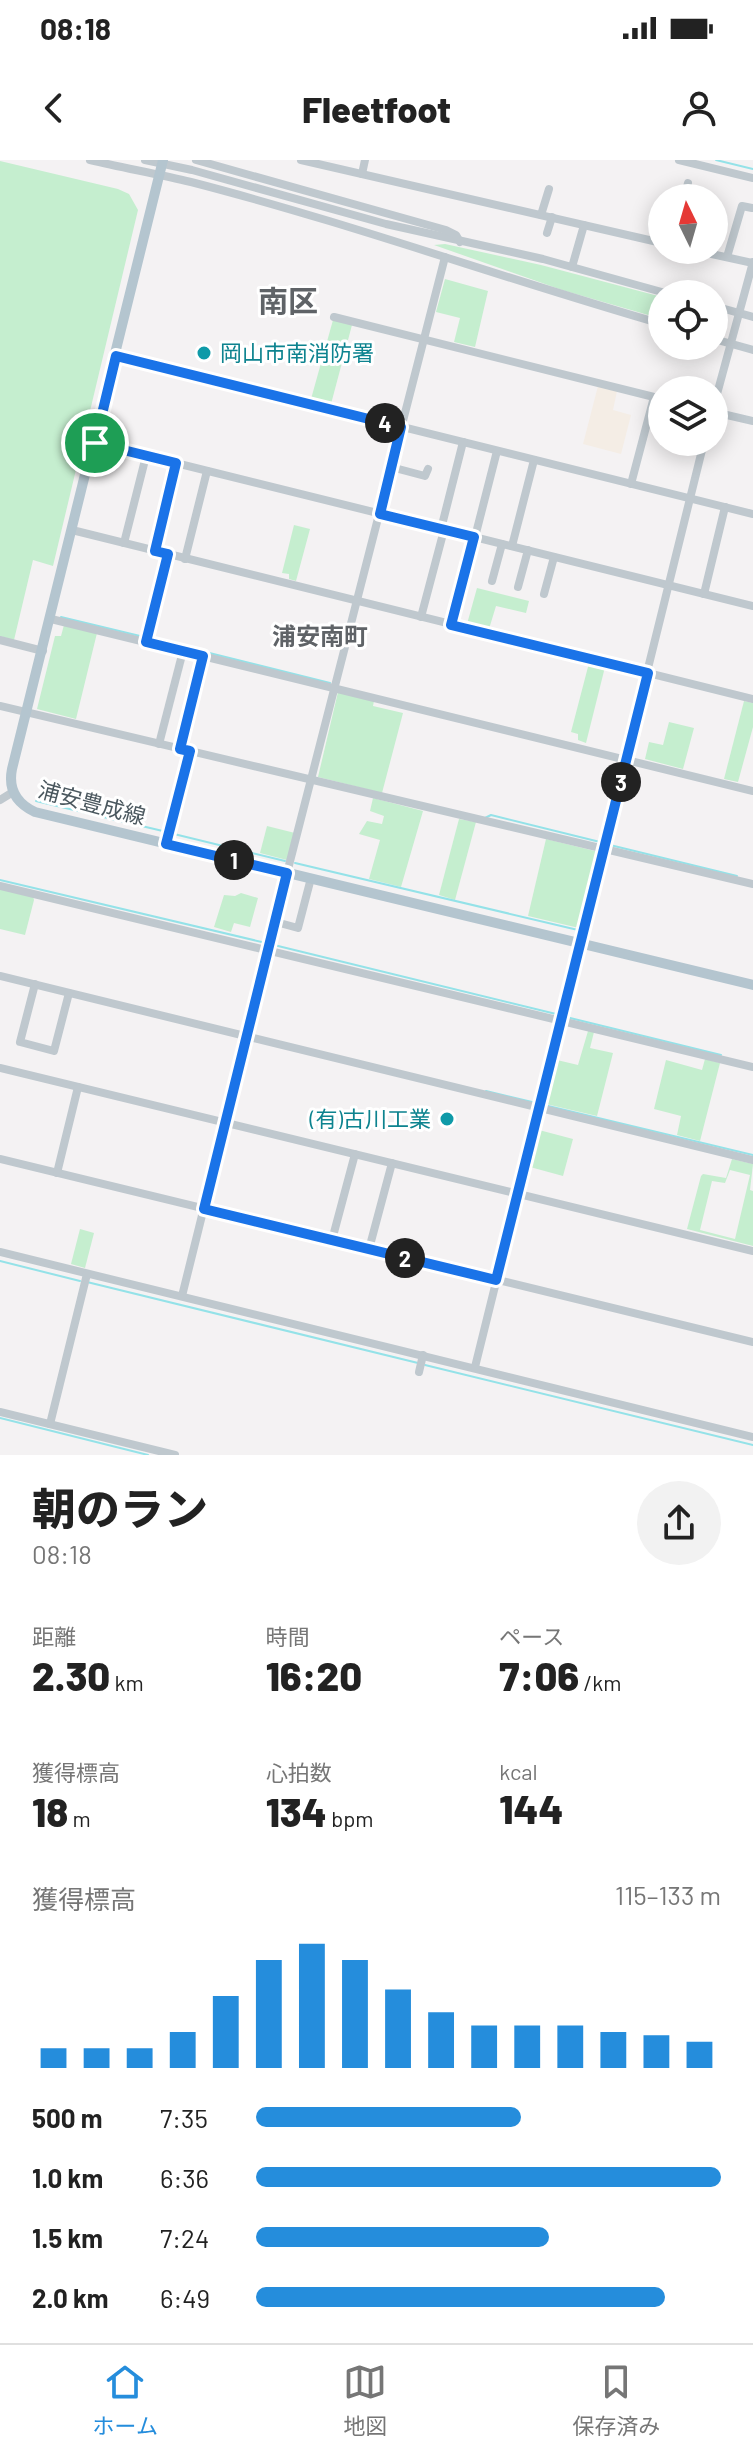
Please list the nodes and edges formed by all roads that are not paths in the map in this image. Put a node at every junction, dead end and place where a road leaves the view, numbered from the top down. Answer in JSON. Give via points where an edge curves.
{"nodes":[{"id":1,"x":90,"y":160,"type":"edge"},
{"id":2,"x":145,"y":160,"type":"edge"},
{"id":3,"x":196,"y":160,"type":"edge"},
{"id":4,"x":301,"y":160,"type":"edge"},
{"id":5,"x":365,"y":160,"type":"edge"},
{"id":6,"x":679,"y":160,"type":"edge"},
{"id":7,"x":163,"y":162,"type":"edge"},
{"id":8,"x":224,"y":174,"type":"junction"},
{"id":9,"x":362,"y":174,"type":"junction"},
{"id":10,"x":160,"y":176,"type":"junction"},
{"id":11,"x":753,"y":178,"type":"edge"},
{"id":12,"x":549,"y":189,"type":"dead end"},
{"id":13,"x":752,"y":208,"type":"edge"},
{"id":14,"x":541,"y":215,"type":"junction"},
{"id":15,"x":552,"y":217,"type":"junction"},
{"id":16,"x":584,"y":225,"type":"junction"},
{"id":17,"x":547,"y":233,"type":"dead end"},
{"id":18,"x":648,"y":240,"type":"edge"},
{"id":19,"x":728,"y":254,"type":"edge"},
{"id":20,"x":445,"y":257,"type":"junction"},
{"id":21,"x":728,"y":257,"type":"edge"},
{"id":22,"x":753,"y":262,"type":"edge"},
{"id":23,"x":572,"y":267,"type":"junction"},
{"id":24,"x":648,"y":288,"type":"edge"},
{"id":25,"x":728,"y":310,"type":"edge"},
{"id":26,"x":738,"y":313,"type":"junction"},
{"id":27,"x":334,"y":317,"type":"dead end"},
{"id":28,"x":753,"y":317,"type":"edge"},
{"id":29,"x":648,"y":320,"type":"edge"},
{"id":30,"x":423,"y":340,"type":"junction"},
{"id":31,"x":729,"y":344,"type":"junction"},
{"id":32,"x":753,"y":350,"type":"edge"},
{"id":33,"x":116,"y":356,"type":"junction"},
{"id":34,"x":721,"y":376,"type":"edge"},
{"id":35,"x":648,"y":396,"type":"edge"},
{"id":36,"x":728,"y":415,"type":"edge"},
{"id":37,"x":753,"y":421,"type":"edge"},
{"id":38,"x":401,"y":427,"type":"junction"},
{"id":39,"x":648,"y":430,"type":"edge"},
{"id":40,"x":463,"y":442,"type":"junction"},
{"id":41,"x":95,"y":443,"type":"junction"},
{"id":42,"x":497,"y":451,"type":"junction"},
{"id":43,"x":146,"y":456,"type":"junction"},
{"id":44,"x":701,"y":456,"type":"edge"},
{"id":45,"x":534,"y":460,"type":"junction"},
{"id":46,"x":176,"y":463,"type":"junction"},
{"id":47,"x":391,"y":467,"type":"junction"},
{"id":48,"x":428,"y":469,"type":"dead end"},
{"id":49,"x":207,"y":471,"type":"junction"},
{"id":50,"x":632,"y":482,"type":"junction"},
{"id":51,"x":690,"y":499,"type":"junction"},
{"id":52,"x":725,"y":507,"type":"junction"},
{"id":53,"x":380,"y":514,"type":"junction"},
{"id":54,"x":753,"y":514,"type":"edge"},
{"id":55,"x":442,"y":527,"type":"junction"},
{"id":56,"x":72,"y":530,"type":"junction"},
{"id":57,"x":475,"y":536,"type":"junction"},
{"id":58,"x":124,"y":543,"type":"junction"},
{"id":59,"x":510,"y":544,"type":"junction"},
{"id":60,"x":528,"y":550,"type":"junction"},
{"id":61,"x":155,"y":551,"type":"junction"},
{"id":62,"x":168,"y":554,"type":"junction"},
{"id":63,"x":554,"y":557,"type":"junction"},
{"id":64,"x":185,"y":559,"type":"junction"},
{"id":65,"x":492,"y":581,"type":"dead end"},
{"id":66,"x":669,"y":585,"type":"junction"},
{"id":67,"x":518,"y":587,"type":"dead end"},
{"id":68,"x":704,"y":592,"type":"junction"},
{"id":69,"x":544,"y":594,"type":"dead end"},
{"id":70,"x":357,"y":601,"type":"junction"},
{"id":71,"x":753,"y":606,"type":"edge"},
{"id":72,"x":421,"y":615,"type":"junction"},
{"id":73,"x":51,"y":619,"type":"junction"},
{"id":74,"x":452,"y":623,"type":"junction"},
{"id":75,"x":0,"y":640,"type":"edge"},
{"id":76,"x":146,"y":642,"type":"junction"},
{"id":77,"x":43,"y":651,"type":"junction"},
{"id":78,"x":183,"y":651,"type":"junction"},
{"id":79,"x":203,"y":656,"type":"junction"},
{"id":80,"x":648,"y":673,"type":"junction"},
{"id":81,"x":335,"y":688,"type":"junction"},
{"id":82,"x":753,"y":699,"type":"edge"},
{"id":83,"x":0,"y":706,"type":"edge"},
{"id":84,"x":26,"y":713,"type":"junction"},
{"id":85,"x":159,"y":744,"type":"junction"},
{"id":86,"x":185,"y":750,"type":"junction"},
{"id":87,"x":626,"y":760,"type":"junction"},
{"id":88,"x":311,"y":781,"type":"junction"},
{"id":89,"x":753,"y":791,"type":"edge"},
{"id":90,"x":4,"y":796,"type":"edge"},
{"id":91,"x":168,"y":836,"type":"junction"},
{"id":92,"x":604,"y":848,"type":"junction"},
{"id":93,"x":287,"y":873,"type":"junction"},
{"id":94,"x":311,"y":878,"type":"junction"},
{"id":95,"x":753,"y":884,"type":"edge"},
{"id":96,"x":0,"y":886,"type":"edge"},
{"id":97,"x":276,"y":922,"type":"junction"},
{"id":98,"x":580,"y":943,"type":"junction"},
{"id":99,"x":269,"y":950,"type":"junction"},
{"id":100,"x":0,"y":976,"type":"edge"},
{"id":101,"x":35,"y":984,"type":"junction"},
{"id":102,"x":753,"y":985,"type":"edge"},
{"id":103,"x":69,"y":993,"type":"junction"},
{"id":104,"x":560,"y":1020,"type":"junction"},
{"id":105,"x":247,"y":1036,"type":"junction"},
{"id":106,"x":753,"y":1067,"type":"edge"},
{"id":107,"x":0,"y":1068,"type":"edge"},
{"id":108,"x":78,"y":1087,"type":"junction"},
{"id":109,"x":539,"y":1107,"type":"junction"},
{"id":110,"x":226,"y":1122,"type":"junction"},
{"id":111,"x":355,"y":1154,"type":"junction"},
{"id":112,"x":0,"y":1159,"type":"edge"},
{"id":113,"x":753,"y":1160,"type":"edge"},
{"id":114,"x":392,"y":1163,"type":"junction"},
{"id":115,"x":57,"y":1173,"type":"junction"},
{"id":116,"x":517,"y":1193,"type":"junction"},
{"id":117,"x":204,"y":1209,"type":"junction"},
{"id":118,"x":332,"y":1240,"type":"junction"},
{"id":119,"x":369,"y":1249,"type":"junction"},
{"id":120,"x":753,"y":1251,"type":"edge"},
{"id":121,"x":0,"y":1252,"type":"edge"},
{"id":122,"x":85,"y":1279,"type":"junction"},
{"id":123,"x":496,"y":1280,"type":"junction"},
{"id":124,"x":182,"y":1296,"type":"junction"},
{"id":125,"x":753,"y":1342,"type":"edge"},
{"id":126,"x":475,"y":1367,"type":"junction"},
{"id":127,"x":0,"y":1412,"type":"edge"},
{"id":128,"x":50,"y":1424,"type":"junction"},
{"id":129,"x":752,"y":1436,"type":"edge"},
{"id":130,"x":175,"y":1455,"type":"edge"}],
"edges":[{"from":1,"to":10,"type":"street"},
{"from":2,"to":7,"type":"street"},
{"from":3,"to":8,"type":"street"},
{"from":4,"to":9,"type":"street"},
{"from":5,"to":9,"type":"street"},
{"from":6,"to":11,"type":"street"},
{"from":7,"to":8,"type":"street"},
{"from":7,"to":10,"type":"main road","name":"浦安豊成線"},
{"from":8,"to":23,"type":"street","via":[[460,243]]},
{"from":9,"to":14,"type":"street"},
{"from":10,"to":20,"type":"street"},
{"from":10,"to":33,"type":"main road","name":"浦安豊成線"},
{"from":12,"to":14,"type":"street"},
{"from":13,"to":19,"type":"street","via":[[742,206]]},
{"from":14,"to":15,"type":"street"},
{"from":15,"to":16,"type":"street"},
{"from":15,"to":17,"type":"street"},
{"from":16,"to":18,"type":"street"},
{"from":16,"to":23,"type":"street"},
{"from":20,"to":29,"type":"street"},
{"from":20,"to":30,"type":"street"},
{"from":21,"to":22,"type":"street"},
{"from":22,"to":26,"type":"street"},
{"from":23,"to":24,"type":"street"},
{"from":25,"to":26,"type":"street"},
{"from":26,"to":28,"type":"street"},
{"from":26,"to":31,"type":"street"},
{"from":27,"to":30,"type":"street"},
{"from":30,"to":35,"type":"street"},
{"from":30,"to":38,"type":"street"},
{"from":31,"to":32,"type":"street"},
{"from":31,"to":34,"type":"street"},
{"from":33,"to":38,"type":"street"},
{"from":33,"to":41,"type":"main road","name":"浦安豊成線"},
{"from":36,"to":37,"type":"street"},
{"from":38,"to":40,"type":"street"},
{"from":38,"to":47,"type":"street"},
{"from":39,"to":50,"type":"street"},
{"from":40,"to":42,"type":"street"},
{"from":40,"to":55,"type":"street"},
{"from":41,"to":43,"type":"street"},
{"from":41,"to":56,"type":"main road","name":"浦安豊成線"},
{"from":42,"to":45,"type":"street"},
{"from":42,"to":57,"type":"street"},
{"from":43,"to":46,"type":"street"},
{"from":43,"to":58,"type":"street"},
{"from":44,"to":51,"type":"street"},
{"from":45,"to":50,"type":"street"},
{"from":45,"to":59,"type":"street"},
{"from":46,"to":49,"type":"street"},
{"from":46,"to":61,"type":"street"},
{"from":47,"to":48,"type":"street","via":[[425,476]]},
{"from":47,"to":53,"type":"street"},
{"from":49,"to":53,"type":"street"},
{"from":49,"to":64,"type":"street"},
{"from":50,"to":51,"type":"street"},
{"from":51,"to":52,"type":"street"},
{"from":51,"to":66,"type":"street"},
{"from":52,"to":54,"type":"street"},
{"from":52,"to":68,"type":"street"},
{"from":53,"to":55,"type":"street"},
{"from":53,"to":70,"type":"street"},
{"from":55,"to":57,"type":"street"},
{"from":55,"to":72,"type":"street"},
{"from":56,"to":58,"type":"street"},
{"from":56,"to":73,"type":"main road","name":"浦安豊成線"},
{"from":57,"to":59,"type":"street"},
{"from":57,"to":74,"type":"street"},
{"from":58,"to":61,"type":"street"},
{"from":59,"to":60,"type":"street"},
{"from":59,"to":65,"type":"street"},
{"from":60,"to":63,"type":"street"},
{"from":60,"to":67,"type":"street"},
{"from":61,"to":62,"type":"street"},
{"from":62,"to":64,"type":"street"},
{"from":62,"to":76,"type":"street"},
{"from":63,"to":66,"type":"street"},
{"from":63,"to":69,"type":"street"},
{"from":64,"to":70,"type":"street"},
{"from":66,"to":68,"type":"street"},
{"from":66,"to":80,"type":"street"},
{"from":68,"to":71,"type":"street"},
{"from":70,"to":72,"type":"street"},
{"from":70,"to":81,"type":"street"},
{"from":72,"to":74,"type":"street"},
{"from":73,"to":76,"type":"street"},
{"from":73,"to":77,"type":"main road","name":"浦安豊成線"},
{"from":74,"to":80,"type":"street"},
{"from":75,"to":77,"type":"street"},
{"from":76,"to":78,"type":"street"},
{"from":77,"to":84,"type":"main road","name":"浦安豊成線"},
{"from":78,"to":79,"type":"street"},
{"from":78,"to":85,"type":"street"},
{"from":79,"to":81,"type":"street"},
{"from":79,"to":86,"type":"street"},
{"from":80,"to":82,"type":"street"},
{"from":80,"to":87,"type":"street"},
{"from":81,"to":87,"type":"street"},
{"from":81,"to":88,"type":"street"},
{"from":83,"to":84,"type":"street"},
{"from":84,"to":85,"type":"street"},
{"from":84,"to":90,"type":"main road","name":"浦安豊成線"},
{"from":85,"to":86,"type":"street"},
{"from":86,"to":88,"type":"street"},
{"from":86,"to":91,"type":"street"},
{"from":87,"to":89,"type":"street"},
{"from":87,"to":92,"type":"street"},
{"from":88,"to":92,"type":"street"},
{"from":88,"to":93,"type":"street"},
{"from":90,"to":91,"type":"main road","name":"浦安豊成線","via":[[35,812]]},
{"from":91,"to":93,"type":"main road","name":"浦安豊成線"},
{"from":92,"to":95,"type":"street"},
{"from":92,"to":98,"type":"street"},
{"from":93,"to":94,"type":"main road","name":"浦安豊成線"},
{"from":93,"to":97,"type":"street"},
{"from":94,"to":97,"type":"street","via":[[298,928]]},
{"from":94,"to":98,"type":"main road","name":"浦安豊成線"},
{"from":96,"to":99,"type":"street"},
{"from":97,"to":99,"type":"street"},
{"from":98,"to":102,"type":"main road","name":"浦安豊成線"},
{"from":98,"to":104,"type":"street"},
{"from":99,"to":104,"type":"street"},
{"from":99,"to":105,"type":"street"},
{"from":100,"to":101,"type":"street"},
{"from":101,"to":103,"type":"street"},
{"from":101,"to":103,"type":"street","via":[[20,1042],[54,1051]]},
{"from":103,"to":105,"type":"street"},
{"from":104,"to":106,"type":"street"},
{"from":104,"to":109,"type":"street"},
{"from":105,"to":109,"type":"street"},
{"from":105,"to":110,"type":"street"},
{"from":107,"to":108,"type":"street"},
{"from":108,"to":110,"type":"street"},
{"from":108,"to":115,"type":"street"},
{"from":109,"to":113,"type":"street"},
{"from":109,"to":116,"type":"street"},
{"from":110,"to":111,"type":"street"},
{"from":110,"to":117,"type":"street"},
{"from":111,"to":114,"type":"street"},
{"from":111,"to":118,"type":"street"},
{"from":112,"to":115,"type":"street"},
{"from":114,"to":116,"type":"street"},
{"from":114,"to":119,"type":"street"},
{"from":115,"to":117,"type":"street"},
{"from":116,"to":120,"type":"street"},
{"from":116,"to":123,"type":"street"},
{"from":117,"to":118,"type":"street"},
{"from":117,"to":124,"type":"street"},
{"from":118,"to":119,"type":"street"},
{"from":119,"to":123,"type":"street"},
{"from":121,"to":122,"type":"street"},
{"from":122,"to":124,"type":"street"},
{"from":122,"to":128,"type":"street"},
{"from":123,"to":125,"type":"street"},
{"from":123,"to":126,"type":"street"},
{"from":124,"to":126,"type":"street","via":[[421,1363]]},
{"from":126,"to":129,"type":"street"},
{"from":127,"to":128,"type":"street"},
{"from":128,"to":130,"type":"street"}]}
